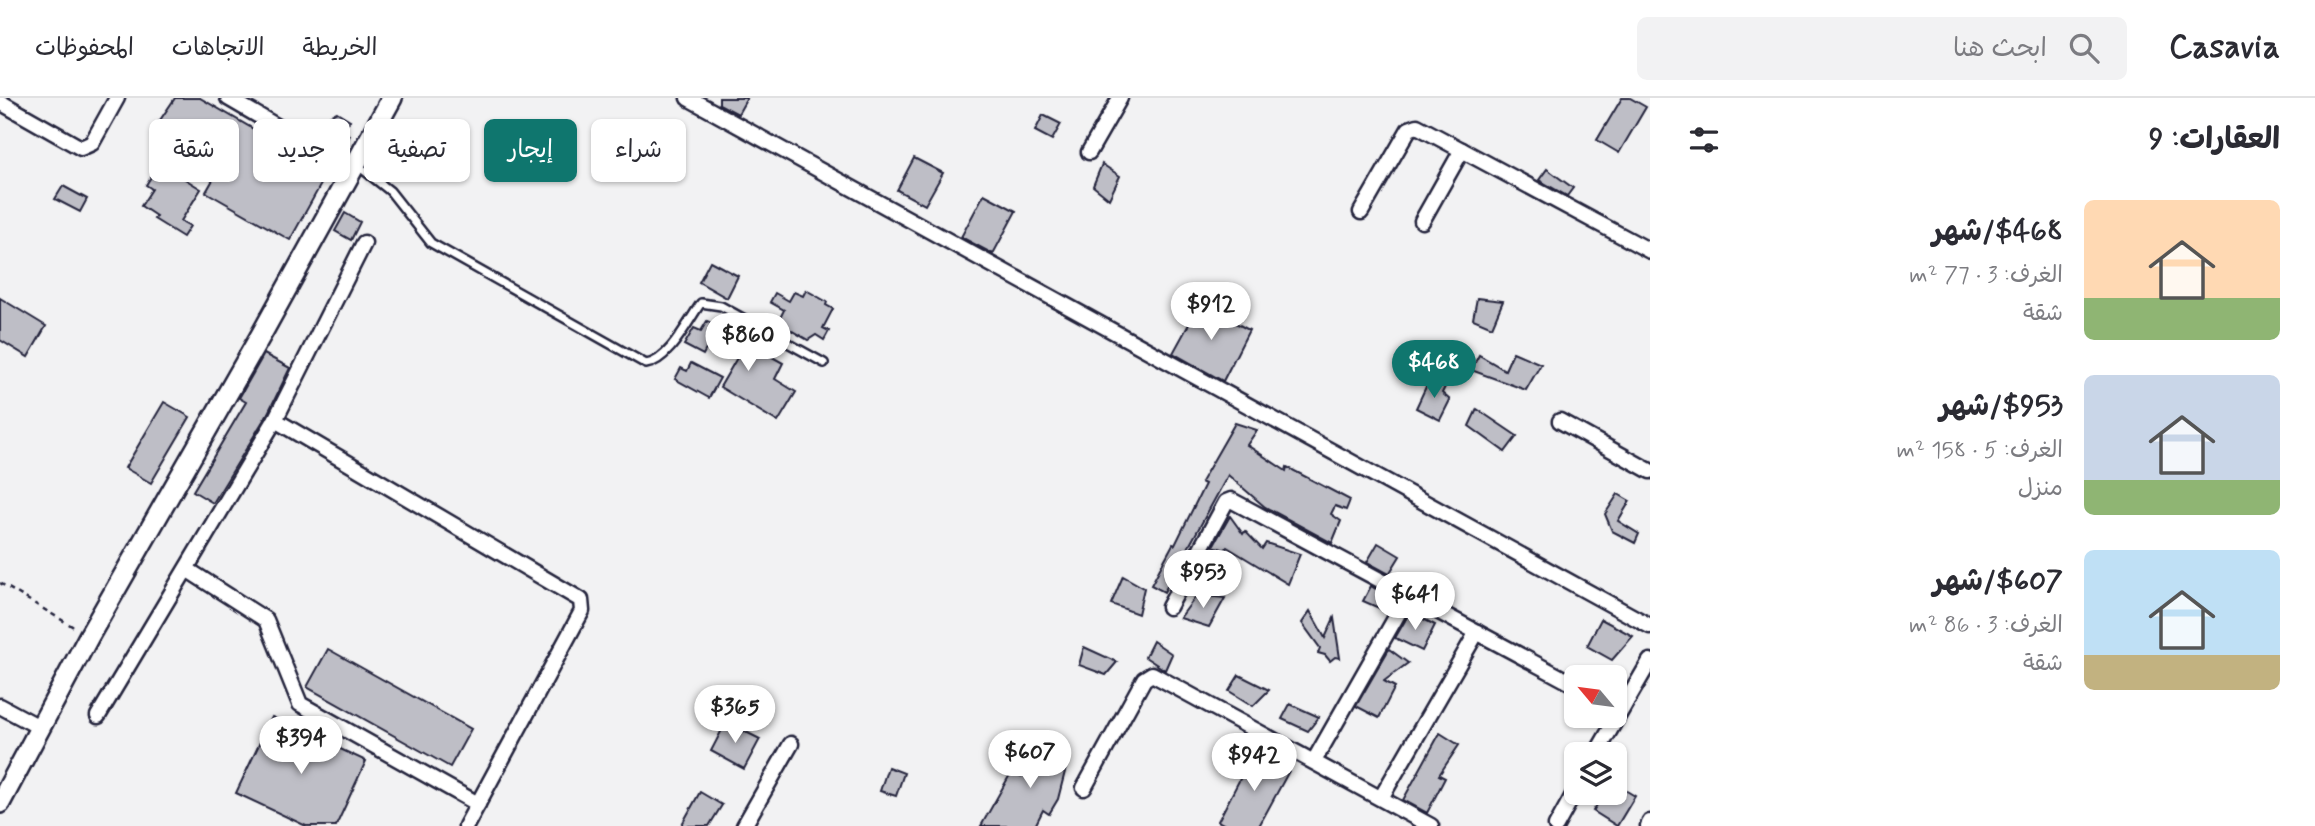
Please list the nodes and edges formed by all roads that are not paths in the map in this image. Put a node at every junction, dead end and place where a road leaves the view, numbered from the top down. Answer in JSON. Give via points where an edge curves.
{"nodes":[{"id":1,"x":117,"y":98,"type":"edge"},
{"id":2,"x":228,"y":98,"type":"edge"},
{"id":3,"x":392,"y":98,"type":"edge"},
{"id":4,"x":688,"y":98,"type":"edge"},
{"id":5,"x":1120,"y":98,"type":"edge"},
{"id":6,"x":0,"y":102,"type":"edge"},
{"id":7,"x":1462,"y":150,"type":"junction"},
{"id":8,"x":1089,"y":152,"type":"dead end"},
{"id":9,"x":354,"y":167,"type":"junction"},
{"id":10,"x":1362,"y":212,"type":"dead end"},
{"id":11,"x":1422,"y":221,"type":"dead end"},
{"id":12,"x":364,"y":243,"type":"dead end"},
{"id":13,"x":1650,"y":251,"type":"edge"},
{"id":14,"x":824,"y":363,"type":"dead end"},
{"id":15,"x":275,"y":420,"type":"junction"},
{"id":16,"x":1560,"y":421,"type":"dead end"},
{"id":17,"x":1650,"y":471,"type":"edge"},
{"id":18,"x":188,"y":570,"type":"junction"},
{"id":19,"x":1408,"y":596,"type":"junction"},
{"id":20,"x":1169,"y":607,"type":"dead end"},
{"id":21,"x":1650,"y":626,"type":"edge"},
{"id":22,"x":1476,"y":632,"type":"junction"},
{"id":23,"x":1650,"y":662,"type":"edge"},
{"id":24,"x":1564,"y":679,"type":"edge"},
{"id":25,"x":1628,"y":694,"type":"edge"},
{"id":26,"x":0,"y":706,"type":"edge"},
{"id":27,"x":97,"y":716,"type":"dead end"},
{"id":28,"x":41,"y":728,"type":"junction"},
{"id":29,"x":791,"y":744,"type":"dead end"},
{"id":30,"x":1314,"y":761,"type":"junction"},
{"id":31,"x":1084,"y":788,"type":"dead end"},
{"id":32,"x":3,"y":789,"type":"edge"},
{"id":33,"x":1381,"y":798,"type":"junction"},
{"id":34,"x":478,"y":804,"type":"junction"},
{"id":35,"x":1568,"y":805,"type":"edge"},
{"id":36,"x":466,"y":826,"type":"edge"},
{"id":37,"x":744,"y":826,"type":"edge"},
{"id":38,"x":1432,"y":826,"type":"edge"},
{"id":39,"x":1556,"y":826,"type":"edge"}],
"edges":[{"from":1,"to":6,"type":"street","via":[[92,143],[81,148]]},
{"from":2,"to":9,"type":"street"},
{"from":3,"to":9,"type":"main road"},
{"from":4,"to":21,"type":"street"},
{"from":5,"to":8,"type":"street"},
{"from":7,"to":10,"type":"street","via":[[1412,126]]},
{"from":7,"to":11,"type":"street"},
{"from":7,"to":13,"type":"street"},
{"from":9,"to":14,"type":"lane","via":[[390,191],[431,243],[646,364],[664,353],[701,303],[707,302]]},
{"from":9,"to":28,"type":"main road"},
{"from":12,"to":15,"type":"street"},
{"from":15,"to":18,"type":"street"},
{"from":15,"to":34,"type":"street","via":[[581,600],[582,611]]},
{"from":16,"to":17,"type":"street"},
{"from":18,"to":27,"type":"street"},
{"from":18,"to":34,"type":"street","via":[[265,620],[300,704]]},
{"from":19,"to":20,"type":"street","via":[[1231,500]]},
{"from":19,"to":22,"type":"street"},
{"from":19,"to":30,"type":"street"},
{"from":22,"to":24,"type":"street"},
{"from":22,"to":33,"type":"street"},
{"from":23,"to":25,"type":"street"},
{"from":26,"to":28,"type":"street"},
{"from":28,"to":32,"type":"main road"},
{"from":29,"to":37,"type":"street"},
{"from":30,"to":31,"type":"street","via":[[1152,674],[1144,679]]},
{"from":30,"to":33,"type":"street"},
{"from":33,"to":38,"type":"street"},
{"from":34,"to":36,"type":"street"},
{"from":35,"to":39,"type":"street"}]}
